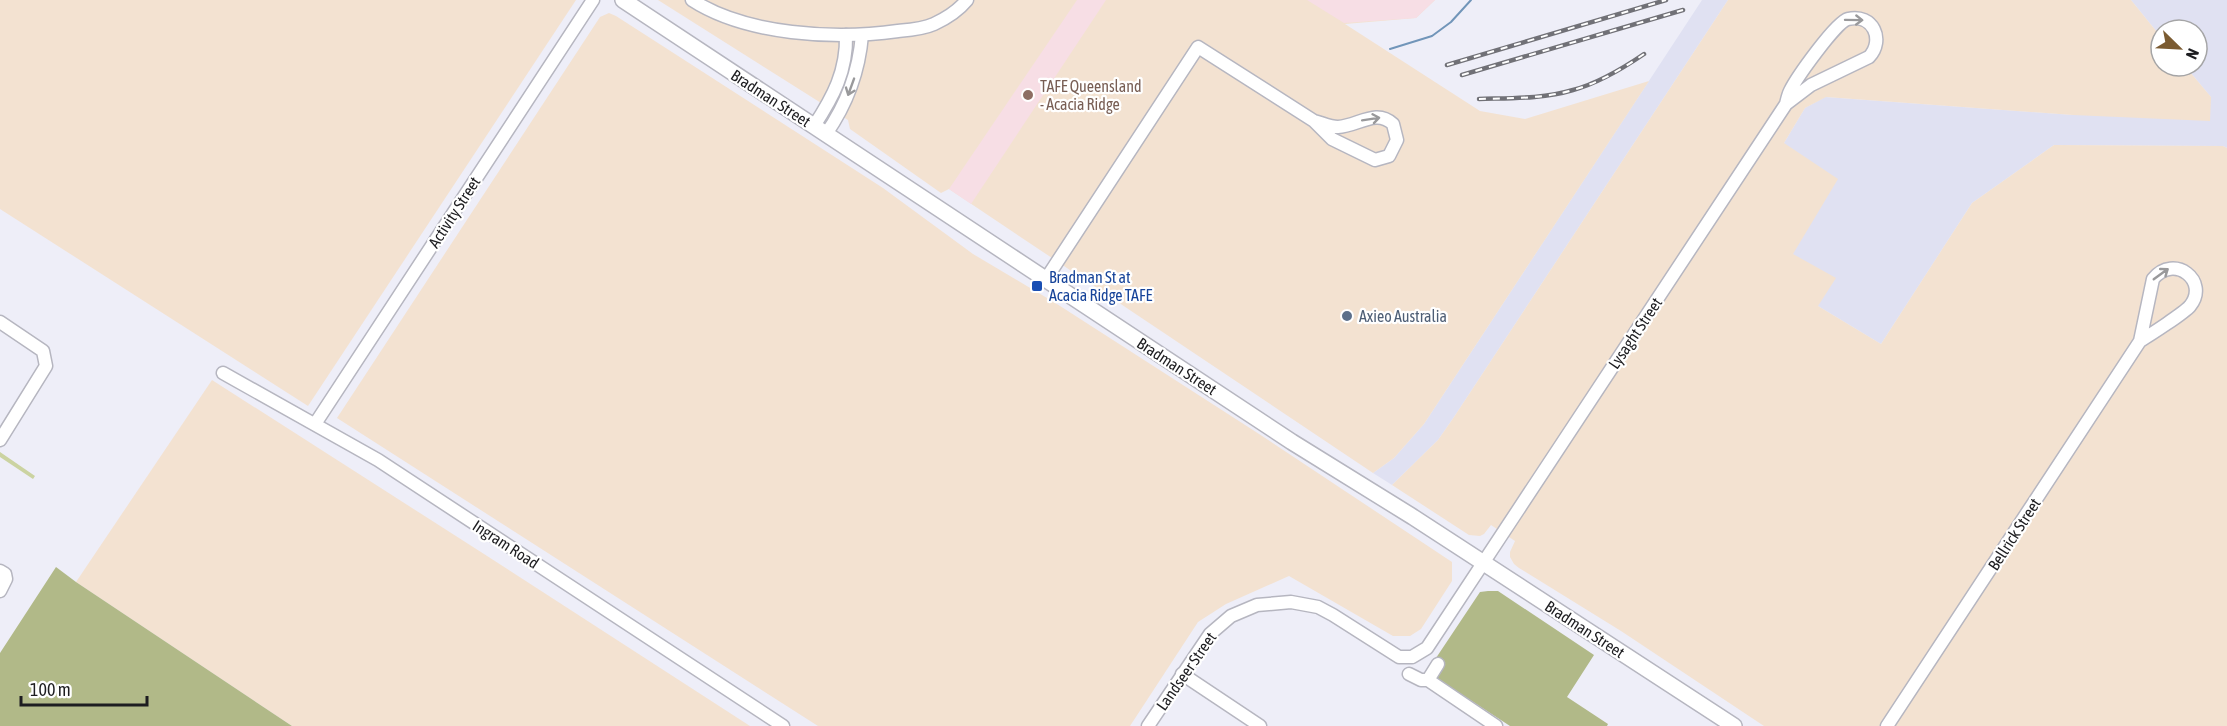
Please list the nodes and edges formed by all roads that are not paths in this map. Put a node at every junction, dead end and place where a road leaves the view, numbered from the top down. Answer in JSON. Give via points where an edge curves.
{"nodes":[{"id":1,"x":593,"y":0,"type":"edge"},
{"id":2,"x":623,"y":0,"type":"edge"},
{"id":3,"x":692,"y":0,"type":"edge"},
{"id":4,"x":967,"y":0,"type":"edge"},
{"id":5,"x":846,"y":35,"type":"junction"},
{"id":6,"x":862,"y":35,"type":"junction"},
{"id":7,"x":1786,"y":104,"type":"junction"},
{"id":8,"x":1314,"y":122,"type":"junction"},
{"id":9,"x":820,"y":130,"type":"junction"},
{"id":10,"x":1046,"y":279,"type":"junction"},
{"id":11,"x":0,"y":322,"type":"edge"},
{"id":12,"x":2140,"y":341,"type":"junction"},
{"id":13,"x":222,"y":373,"type":"dead end"},
{"id":14,"x":315,"y":424,"type":"junction"},
{"id":15,"x":0,"y":440,"type":"edge"},
{"id":16,"x":1484,"y":563,"type":"junction"},
{"id":17,"x":0,"y":571,"type":"edge"},
{"id":18,"x":0,"y":591,"type":"edge"},
{"id":19,"x":1438,"y":664,"type":"dead end"},
{"id":20,"x":1182,"y":674,"type":"junction"},
{"id":21,"x":1409,"y":674,"type":"dead end"},
{"id":22,"x":1428,"y":680,"type":"junction"},
{"id":23,"x":783,"y":726,"type":"edge"},
{"id":24,"x":1148,"y":726,"type":"edge"},
{"id":25,"x":1260,"y":726,"type":"edge"},
{"id":26,"x":1497,"y":726,"type":"edge"},
{"id":27,"x":1734,"y":726,"type":"edge"},
{"id":28,"x":1887,"y":726,"type":"edge"}],
"edges":[{"from":1,"to":14,"type":"street","name":"Activity Street"},
{"from":2,"to":9,"type":"main road","name":"Bradman Street"},
{"from":3,"to":5,"type":"street","via":[[723,15],[763,26]]},
{"from":4,"to":6,"type":"street","via":[[932,26]]},
{"from":5,"to":6,"type":"street"},
{"from":5,"to":9,"type":"street","via":[[842,74]]},
{"from":6,"to":9,"type":"street","one_way":true,"via":[[853,83],[838,115]]},
{"from":7,"to":7,"type":"street","name":"Lysaght Street","one_way":true,"via":[[1790,92],[1839,23],[1852,18],[1870,23],[1877,41],[1869,57],[1811,85]]},
{"from":7,"to":16,"type":"street","name":"Lysaght Street"},
{"from":8,"to":8,"type":"street","one_way":true,"via":[[1337,127],[1372,117],[1384,118],[1394,124],[1397,140],[1389,156],[1375,160],[1332,139]]},
{"from":8,"to":10,"type":"street","via":[[1198,47]]},
{"from":9,"to":10,"type":"main road","name":"Bradman Street"},
{"from":10,"to":16,"type":"main road","name":"Bradman Street"},
{"from":11,"to":15,"type":"street","via":[[43,351],[46,366]]},
{"from":12,"to":12,"type":"street","name":"Bellrick Street","one_way":true,"via":[[2153,279],[2169,268],[2185,272],[2195,283],[2192,303]]},
{"from":12,"to":28,"type":"street","name":"Bellrick Street"},
{"from":13,"to":14,"type":"street","name":"Ingram Road"},
{"from":14,"to":23,"type":"street","name":"Ingram Road","via":[[378,460]]},
{"from":16,"to":20,"type":"street","name":"Landseer Street","via":[[1429,646],[1417,655],[1396,655],[1318,607],[1278,602],[1246,609],[1223,622]]},
{"from":16,"to":27,"type":"main road","name":"Bradman Street"},
{"from":17,"to":18,"type":"street","via":[[6,579]]},
{"from":19,"to":22,"type":"street"},
{"from":20,"to":24,"type":"street","name":"Landseer Street"},
{"from":20,"to":25,"type":"street"},
{"from":21,"to":22,"type":"street"},
{"from":22,"to":26,"type":"street"}]}
